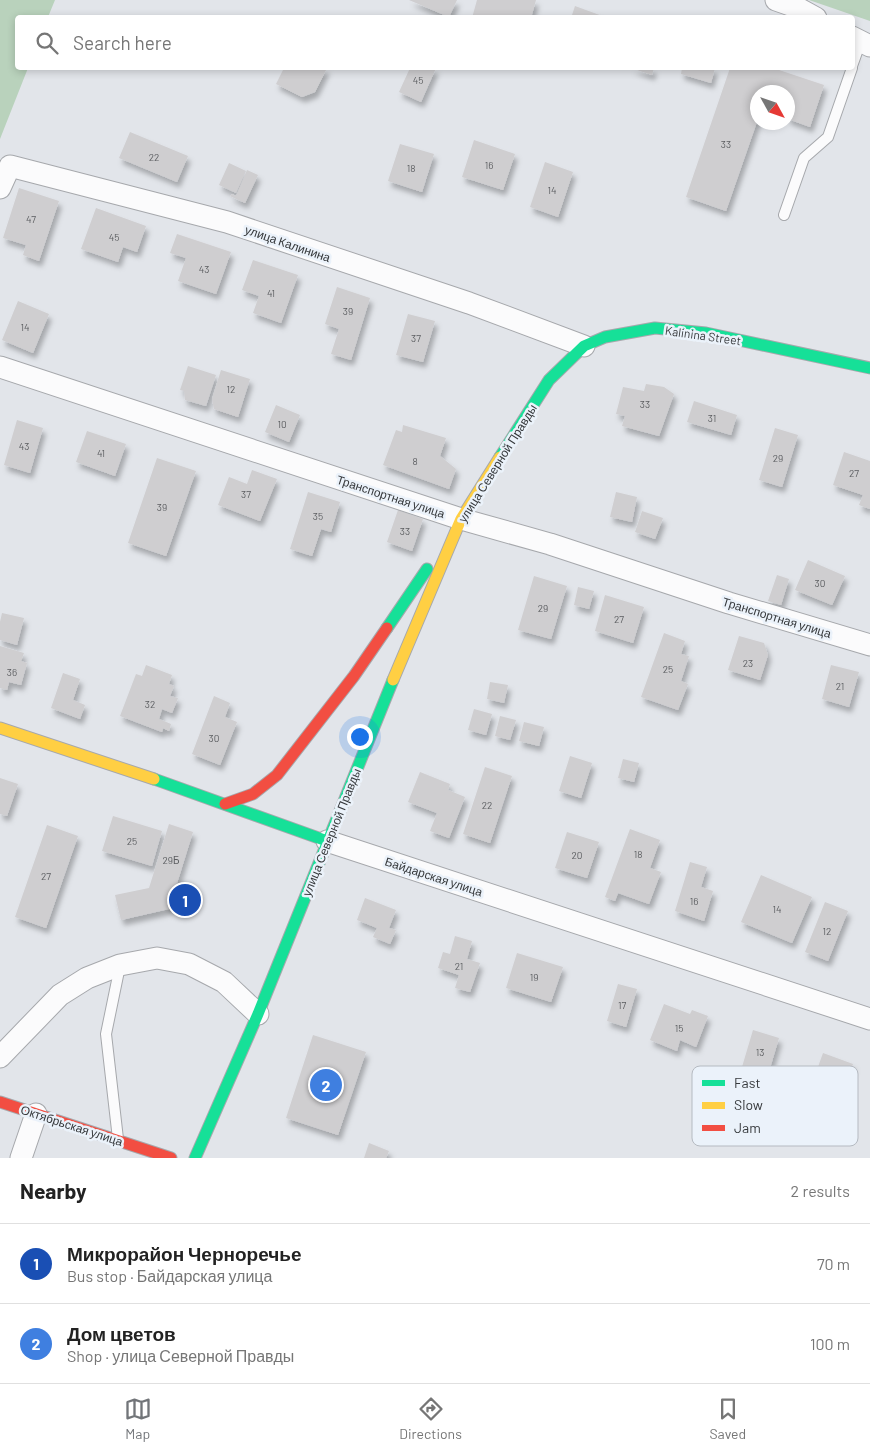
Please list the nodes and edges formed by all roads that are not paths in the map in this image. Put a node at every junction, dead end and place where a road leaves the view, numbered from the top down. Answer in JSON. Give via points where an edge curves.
{"nodes":[{"id":1,"x":776,"y":0,"type":"edge"},
{"id":2,"x":811,"y":15,"type":"edge"},
{"id":3,"x":861,"y":41,"type":"edge"},
{"id":4,"x":855,"y":58,"type":"edge"},
{"id":5,"x":851,"y":70,"type":"edge"},
{"id":6,"x":0,"y":188,"type":"edge"},
{"id":7,"x":784,"y":215,"type":"dead end"},
{"id":8,"x":584,"y":346,"type":"junction"},
{"id":9,"x":0,"y":367,"type":"edge"},
{"id":10,"x":870,"y":368,"type":"edge"},
{"id":11,"x":549,"y":380,"type":"joint"},
{"id":12,"x":461,"y":519,"type":"junction"},
{"id":13,"x":870,"y":645,"type":"edge"},
{"id":14,"x":0,"y":728,"type":"edge"},
{"id":15,"x":225,"y":804,"type":"junction"},
{"id":16,"x":328,"y":841,"type":"junction"},
{"id":17,"x":120,"y":965,"type":"junction"},
{"id":18,"x":258,"y":1014,"type":"junction"},
{"id":19,"x":870,"y":1019,"type":"edge"},
{"id":20,"x":0,"y":1057,"type":"edge"},
{"id":21,"x":0,"y":1102,"type":"edge"},
{"id":22,"x":36,"y":1114,"type":"junction"},
{"id":23,"x":118,"y":1140,"type":"junction"},
{"id":24,"x":21,"y":1158,"type":"edge"},
{"id":25,"x":172,"y":1158,"type":"edge"},
{"id":26,"x":195,"y":1158,"type":"edge"}],
"edges":[{"from":1,"to":2,"type":"street"},
{"from":3,"to":4,"type":"lane"},
{"from":5,"to":7,"type":"lane","via":[[828,137],[804,158]]},
{"from":6,"to":8,"type":"street","name":"улица Калинина","via":[[10,166],[227,222],[469,303]]},
{"from":8,"to":10,"type":"highway","name":"Kalinina Street","via":[[605,337],[655,328],[715,335]]},
{"from":8,"to":11,"type":"highway","name":"Kalinina Street"},
{"from":9,"to":12,"type":"street","name":"Транспортная улица"},
{"from":11,"to":12,"type":"highway","name":"улица Северной Правды"},
{"from":12,"to":13,"type":"street","name":"Транспортная улица"},
{"from":12,"to":15,"type":"highway","via":[[354,676],[277,776],[254,794]]},
{"from":12,"to":16,"type":"highway","name":"улица Северной Правды"},
{"from":14,"to":15,"type":"highway","name":"Байдарская улица"},
{"from":15,"to":16,"type":"highway","name":"Байдарская улица"},
{"from":16,"to":18,"type":"highway","name":"улица Северной Правды"},
{"from":16,"to":19,"type":"street","name":"Байдарская улица"},
{"from":17,"to":18,"type":"street","via":[[157,958],[189,964],[224,982]]},
{"from":17,"to":20,"type":"street","via":[[87,978],[60,995]]},
{"from":17,"to":23,"type":"lane","via":[[106,1034]]},
{"from":18,"to":26,"type":"highway","name":"улица Северной Правды"},
{"from":21,"to":22,"type":"highway","name":"Октябрьская улица"},
{"from":22,"to":23,"type":"highway","name":"Октябрьская улица"},
{"from":22,"to":24,"type":"street"},
{"from":23,"to":25,"type":"highway","name":"Октябрьская улица"}]}
